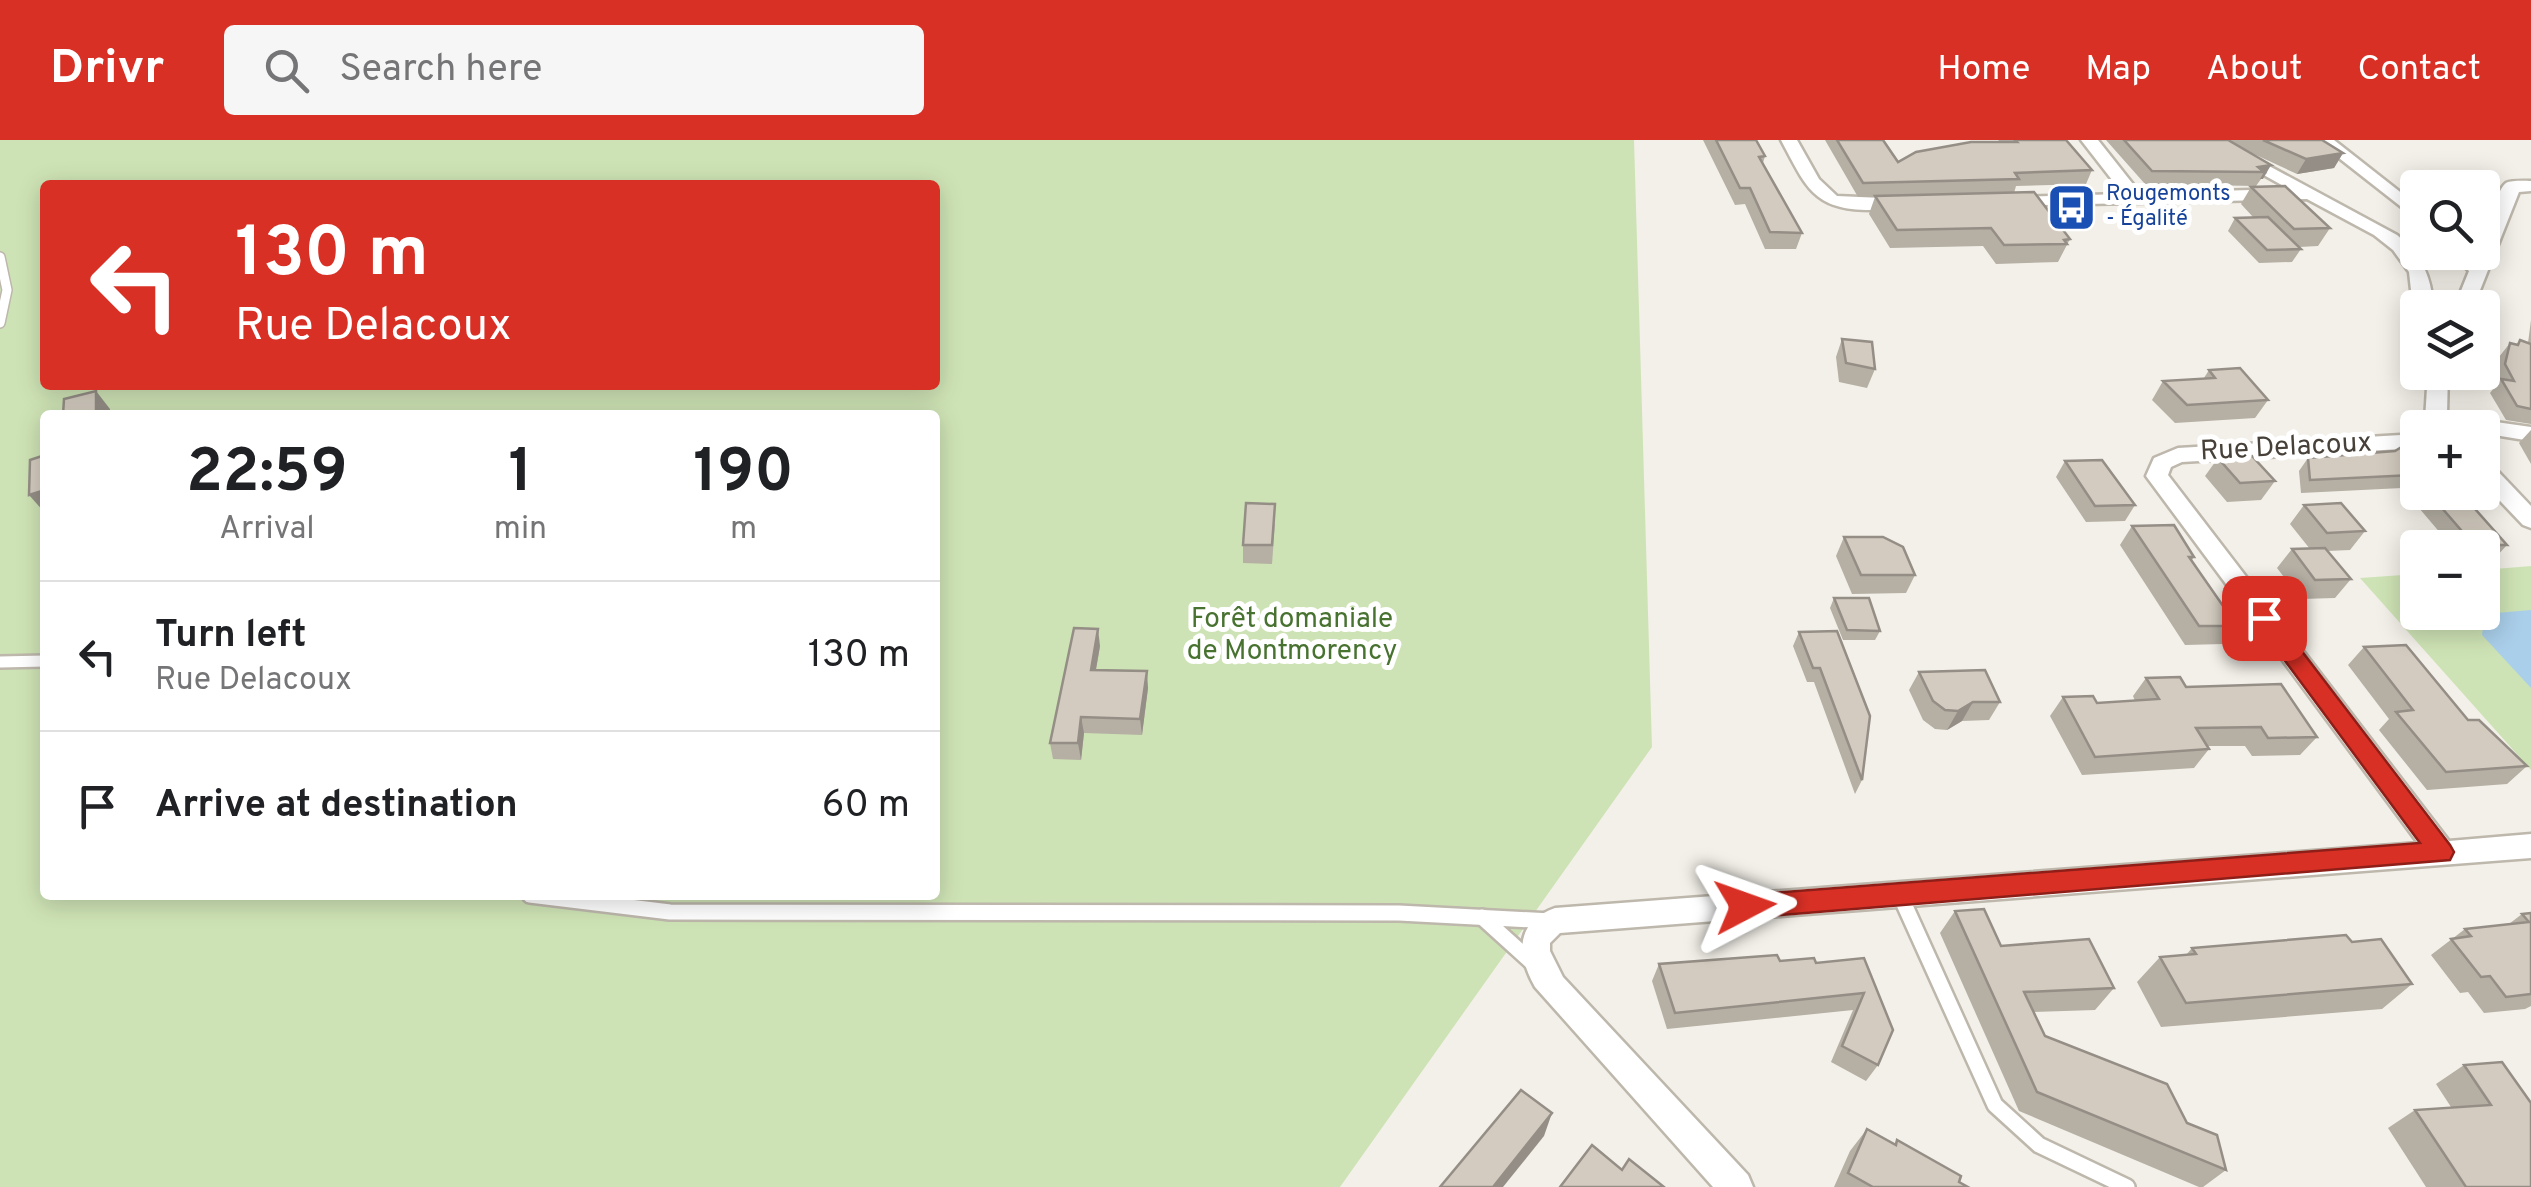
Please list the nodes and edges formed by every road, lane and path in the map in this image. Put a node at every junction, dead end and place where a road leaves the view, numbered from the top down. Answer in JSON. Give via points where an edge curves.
{"nodes":[{"id":1,"x":1789,"y":140,"type":"edge"},
{"id":2,"x":2089,"y":140,"type":"edge"},
{"id":3,"x":2209,"y":140,"type":"edge"},
{"id":4,"x":2324,"y":140,"type":"edge"},
{"id":5,"x":2531,"y":186,"type":"edge"},
{"id":6,"x":2309,"y":194,"type":"junction"},
{"id":7,"x":2135,"y":198,"type":"junction"},
{"id":8,"x":2400,"y":201,"type":"edge"},
{"id":9,"x":1982,"y":202,"type":"edge"},
{"id":10,"x":1924,"y":204,"type":"edge"},
{"id":11,"x":0,"y":257,"type":"edge"},
{"id":12,"x":2480,"y":272,"type":"joint"},
{"id":13,"x":2422,"y":290,"type":"edge"},
{"id":14,"x":2472,"y":290,"type":"edge"},
{"id":15,"x":0,"y":323,"type":"edge"},
{"id":16,"x":2500,"y":431,"type":"edge"},
{"id":17,"x":2531,"y":434,"type":"edge"},
{"id":18,"x":2400,"y":442,"type":"edge"},
{"id":19,"x":2500,"y":487,"type":"edge"},
{"id":20,"x":2531,"y":520,"type":"edge"},
{"id":21,"x":0,"y":662,"type":"edge"},
{"id":22,"x":40,"y":662,"type":"edge"},
{"id":23,"x":2531,"y":846,"type":"edge"},
{"id":24,"x":2441,"y":852,"type":"junction"},
{"id":25,"x":1900,"y":895,"type":"junction"},
{"id":26,"x":571,"y":900,"type":"edge"},
{"id":27,"x":1482,"y":917,"type":"junction"},
{"id":28,"x":1555,"y":921,"type":"junction"},
{"id":29,"x":1540,"y":970,"type":"junction"},
{"id":30,"x":1736,"y":1187,"type":"edge"},
{"id":31,"x":2127,"y":1187,"type":"edge"}],
"edges":[{"from":1,"to":10,"type":"street","via":[[1828,202]]},
{"from":2,"to":7,"type":"street"},
{"from":3,"to":6,"type":"street"},
{"from":4,"to":8,"type":"street"},
{"from":5,"to":12,"type":"street","via":[[2512,187]]},
{"from":6,"to":7,"type":"street"},
{"from":6,"to":13,"type":"street","via":[[2406,249],[2420,271]]},
{"from":7,"to":9,"type":"street"},
{"from":11,"to":15,"type":"lane","via":[[8,274]]},
{"from":12,"to":14,"type":"street"},
{"from":16,"to":17,"type":"street"},
{"from":18,"to":24,"type":"street","name":"Rue Delacoux","via":[[2178,455],[2162,463],[2157,476]]},
{"from":19,"to":20,"type":"street"},
{"from":21,"to":22,"type":"lane"},
{"from":23,"to":24,"type":"street"},
{"from":24,"to":25,"type":"street"},
{"from":25,"to":28,"type":"street"},
{"from":25,"to":31,"type":"lane","via":[[1995,1105],[2037,1147]]},
{"from":26,"to":27,"type":"lane","via":[[670,912]]},
{"from":27,"to":28,"type":"lane"},
{"from":27,"to":29,"type":"lane"},
{"from":28,"to":29,"type":"street","via":[[1534,940]]},
{"from":29,"to":30,"type":"street"}]}
